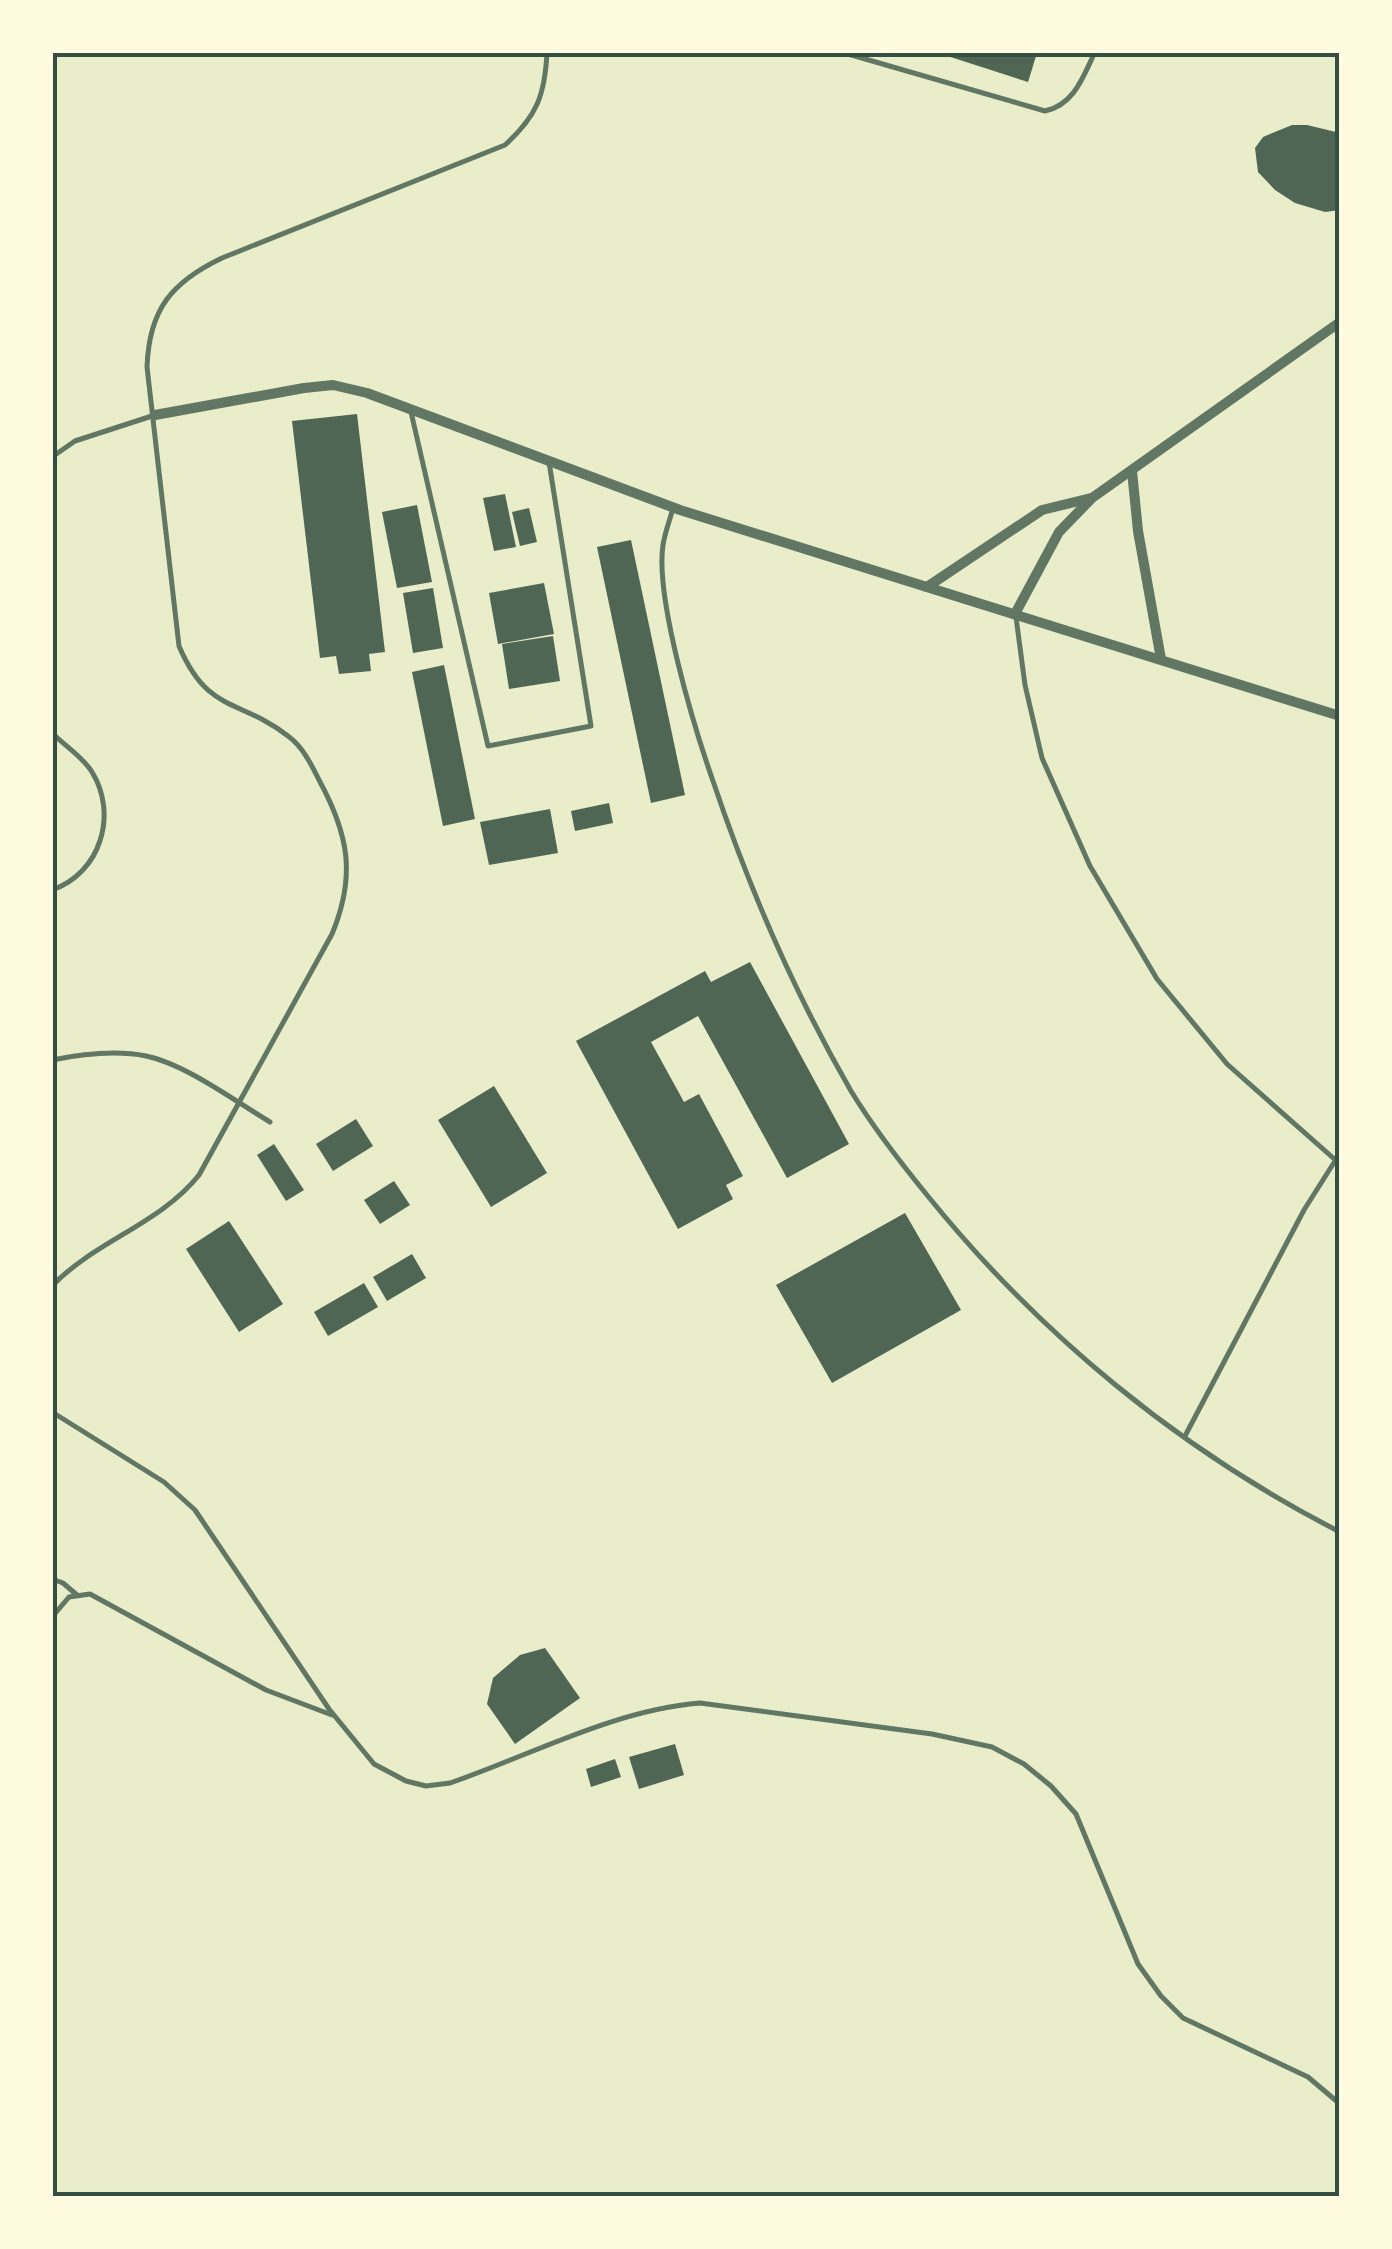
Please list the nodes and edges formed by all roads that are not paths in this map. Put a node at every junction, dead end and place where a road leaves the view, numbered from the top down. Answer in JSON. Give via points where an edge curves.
{"nodes":[{"id":1,"x":547,"y":52,"type":"edge"},
{"id":2,"x":841,"y":52,"type":"edge"},
{"id":3,"x":1095,"y":52,"type":"edge"},
{"id":4,"x":1340,"y":322,"type":"edge"},
{"id":5,"x":411,"y":410,"type":"junction"},
{"id":6,"x":155,"y":415,"type":"junction"},
{"id":7,"x":52,"y":457,"type":"edge"},
{"id":8,"x":549,"y":462,"type":"junction"},
{"id":9,"x":1132,"y":471,"type":"junction"},
{"id":10,"x":1092,"y":498,"type":"junction"},
{"id":11,"x":673,"y":508,"type":"junction"},
{"id":12,"x":927,"y":587,"type":"junction"},
{"id":13,"x":1015,"y":614,"type":"junction"},
{"id":14,"x":1161,"y":659,"type":"junction"},
{"id":15,"x":1340,"y":716,"type":"edge"},
{"id":16,"x":52,"y":733,"type":"edge"},
{"id":17,"x":52,"y":890,"type":"edge"},
{"id":18,"x":52,"y":1060,"type":"edge"},
{"id":19,"x":240,"y":1104,"type":"junction"},
{"id":20,"x":270,"y":1122,"type":"dead end"},
{"id":21,"x":1338,"y":1164,"type":"edge"},
{"id":22,"x":52,"y":1286,"type":"edge"},
{"id":23,"x":52,"y":1412,"type":"edge"},
{"id":24,"x":1184,"y":1437,"type":"junction"},
{"id":25,"x":1340,"y":1532,"type":"edge"},
{"id":26,"x":52,"y":1579,"type":"edge"},
{"id":27,"x":77,"y":1595,"type":"junction"},
{"id":28,"x":52,"y":1617,"type":"edge"},
{"id":29,"x":335,"y":1716,"type":"junction"},
{"id":30,"x":1340,"y":2104,"type":"edge"}],
"edges":[{"from":1,"to":6,"type":"lane","via":[[540,101],[505,145],[222,258],[170,291],[148,344]]},
{"from":2,"to":3,"type":"lane","via":[[1045,111],[1069,99]]},
{"from":4,"to":9,"type":"street"},
{"from":5,"to":6,"type":"street","via":[[333,385]]},
{"from":5,"to":8,"type":"street"},
{"from":5,"to":8,"type":"lane","via":[[488,746],[591,726]]},
{"from":6,"to":7,"type":"lane","via":[[75,442]]},
{"from":6,"to":19,"type":"lane","via":[[179,646],[189,669],[217,699],[293,740],[325,791],[346,854],[344,903],[332,934]]},
{"from":8,"to":11,"type":"street"},
{"from":9,"to":10,"type":"street"},
{"from":9,"to":14,"type":"street"},
{"from":10,"to":12,"type":"street","via":[[1042,510]]},
{"from":10,"to":13,"type":"street","via":[[1058,532]]},
{"from":11,"to":12,"type":"street"},
{"from":11,"to":24,"type":"lane","via":[[662,566],[701,746],[766,922],[853,1094],[963,1240],[1104,1376]]},
{"from":12,"to":13,"type":"street"},
{"from":13,"to":14,"type":"street"},
{"from":13,"to":21,"type":"lane","via":[[1042,758],[1090,866],[1157,979],[1227,1064]]},
{"from":14,"to":15,"type":"street"},
{"from":16,"to":17,"type":"lane","via":[[90,767],[106,817],[100,845],[86,866]]},
{"from":18,"to":19,"type":"lane","via":[[148,1056]]},
{"from":19,"to":20,"type":"lane"},
{"from":19,"to":22,"type":"lane","via":[[183,1194]]},
{"from":21,"to":24,"type":"lane","via":[[1304,1210]]},
{"from":23,"to":29,"type":"lane","via":[[164,1482],[195,1510]]},
{"from":24,"to":25,"type":"lane"},
{"from":26,"to":27,"type":"lane"},
{"from":27,"to":28,"type":"lane"},
{"from":27,"to":29,"type":"lane","via":[[90,1594],[266,1690]]},
{"from":29,"to":30,"type":"lane","via":[[374,1764],[426,1786],[466,1778],[666,1706],[700,1702],[992,1748],[1052,1786],[1076,1814],[1138,1964],[1161,1996],[1183,2018],[1308,2077]]}]}
